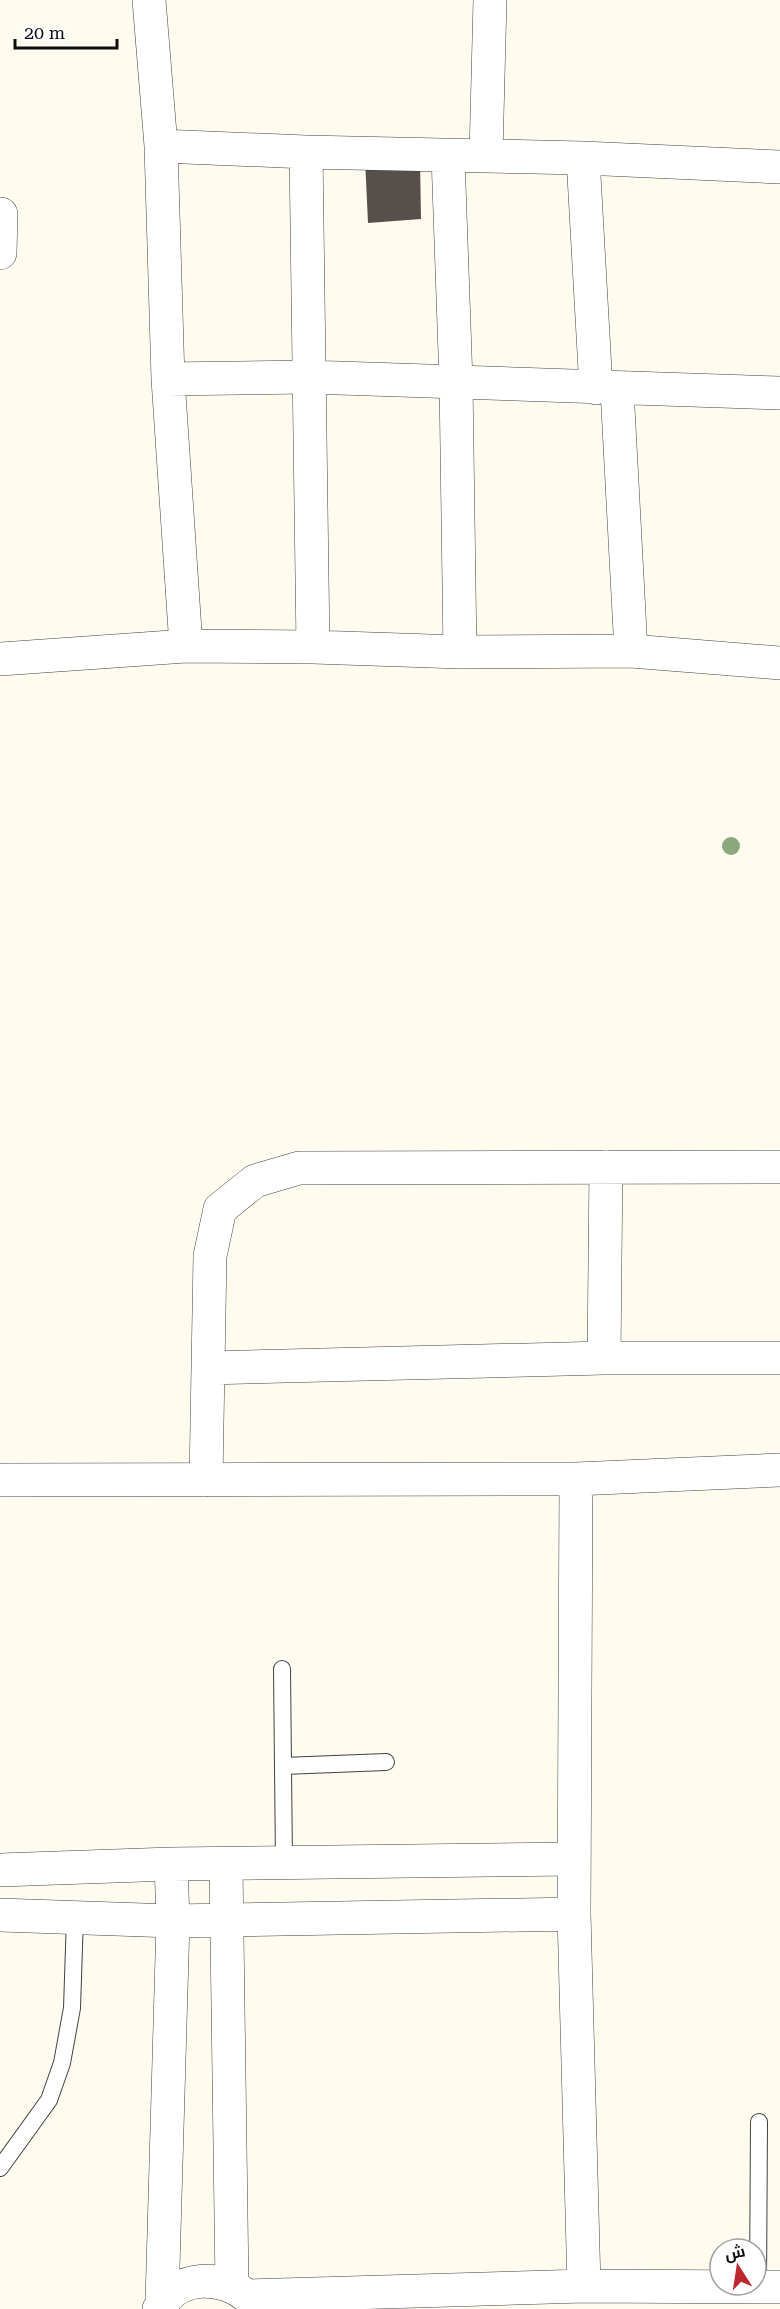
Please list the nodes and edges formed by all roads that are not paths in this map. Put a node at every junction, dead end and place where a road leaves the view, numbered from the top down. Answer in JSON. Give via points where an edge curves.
{"nodes":[{"id":1,"x":149,"y":0,"type":"edge"},
{"id":2,"x":490,"y":0,"type":"edge"},
{"id":3,"x":161,"y":146,"type":"junction"},
{"id":4,"x":306,"y":152,"type":"junction"},
{"id":5,"x":486,"y":155,"type":"junction"},
{"id":6,"x":448,"y":156,"type":"junction"},
{"id":7,"x":584,"y":158,"type":"junction"},
{"id":8,"x":780,"y":167,"type":"edge"},
{"id":9,"x":1,"y":214,"type":"edge"},
{"id":10,"x":0,"y":253,"type":"edge"},
{"id":11,"x":309,"y":377,"type":"junction"},
{"id":12,"x":168,"y":379,"type":"junction"},
{"id":13,"x":456,"y":382,"type":"junction"},
{"id":14,"x":607,"y":389,"type":"junction"},
{"id":15,"x":780,"y":393,"type":"edge"},
{"id":16,"x":186,"y":646,"type":"junction"},
{"id":17,"x":313,"y":647,"type":"junction"},
{"id":18,"x":632,"y":651,"type":"junction"},
{"id":19,"x":460,"y":652,"type":"junction"},
{"id":20,"x":0,"y":659,"type":"edge"},
{"id":21,"x":780,"y":663,"type":"edge"},
{"id":22,"x":606,"y":1167,"type":"junction"},
{"id":23,"x":780,"y":1167,"type":"edge"},
{"id":24,"x":604,"y":1358,"type":"junction"},
{"id":25,"x":780,"y":1358,"type":"edge"},
{"id":26,"x":208,"y":1368,"type":"junction"},
{"id":27,"x":780,"y":1470,"type":"edge"},
{"id":28,"x":576,"y":1479,"type":"junction"},
{"id":29,"x":0,"y":1480,"type":"edge"},
{"id":30,"x":206,"y":1480,"type":"junction"},
{"id":31,"x":282,"y":1669,"type":"dead end"},
{"id":32,"x":386,"y":1762,"type":"dead end"},
{"id":33,"x":283,"y":1766,"type":"junction"},
{"id":34,"x":574,"y":1859,"type":"junction"},
{"id":35,"x":171,"y":1864,"type":"junction"},
{"id":36,"x":284,"y":1864,"type":"junction"},
{"id":37,"x":226,"y":1865,"type":"junction"},
{"id":38,"x":0,"y":1870,"type":"edge"},
{"id":39,"x":574,"y":1914,"type":"junction"},
{"id":40,"x":0,"y":1915,"type":"edge"},
{"id":41,"x":75,"y":1917,"type":"junction"},
{"id":42,"x":228,"y":1920,"type":"junction"},
{"id":43,"x":173,"y":1921,"type":"junction"},
{"id":44,"x":759,"y":2122,"type":"dead end"},
{"id":45,"x":0,"y":2168,"type":"edge"},
{"id":46,"x":584,"y":2286,"type":"junction"},
{"id":47,"x":769,"y":2287,"type":"edge"},
{"id":48,"x":246,"y":2297,"type":"edge"},
{"id":49,"x":473,"y":2299,"type":"edge"},
{"id":50,"x":161,"y":2305,"type":"edge"}],
"edges":[{"from":1,"to":3,"type":"street"},
{"from":2,"to":5,"type":"street"},
{"from":3,"to":4,"type":"street"},
{"from":3,"to":12,"type":"street"},
{"from":4,"to":6,"type":"street"},
{"from":4,"to":11,"type":"street"},
{"from":5,"to":6,"type":"street"},
{"from":5,"to":7,"type":"street"},
{"from":6,"to":13,"type":"street"},
{"from":7,"to":8,"type":"street"},
{"from":7,"to":14,"type":"street"},
{"from":9,"to":10,"type":"street"},
{"from":11,"to":12,"type":"street"},
{"from":11,"to":13,"type":"street"},
{"from":11,"to":17,"type":"street"},
{"from":12,"to":16,"type":"street"},
{"from":13,"to":14,"type":"street"},
{"from":13,"to":19,"type":"street"},
{"from":14,"to":15,"type":"street"},
{"from":14,"to":18,"type":"street"},
{"from":16,"to":17,"type":"street"},
{"from":16,"to":20,"type":"street"},
{"from":17,"to":19,"type":"street"},
{"from":18,"to":19,"type":"street"},
{"from":18,"to":21,"type":"street"},
{"from":22,"to":23,"type":"street"},
{"from":22,"to":24,"type":"street"},
{"from":22,"to":26,"type":"street","via":[[299,1168],[255,1181],[220,1209],[210,1256]]},
{"from":24,"to":25,"type":"street"},
{"from":24,"to":26,"type":"street"},
{"from":26,"to":30,"type":"street"},
{"from":27,"to":28,"type":"street"},
{"from":28,"to":30,"type":"street"},
{"from":28,"to":34,"type":"street"},
{"from":29,"to":30,"type":"street"},
{"from":31,"to":33,"type":"lane"},
{"from":32,"to":33,"type":"lane"},
{"from":33,"to":36,"type":"lane"},
{"from":34,"to":36,"type":"street"},
{"from":34,"to":39,"type":"street"},
{"from":35,"to":37,"type":"street"},
{"from":35,"to":38,"type":"street"},
{"from":35,"to":43,"type":"street"},
{"from":36,"to":37,"type":"street"},
{"from":37,"to":42,"type":"street"},
{"from":39,"to":42,"type":"street"},
{"from":39,"to":46,"type":"street"},
{"from":40,"to":41,"type":"street"},
{"from":41,"to":43,"type":"street"},
{"from":41,"to":45,"type":"lane","via":[[72,2008],[62,2063],[49,2100]]},
{"from":42,"to":43,"type":"street"},
{"from":42,"to":48,"type":"street"},
{"from":43,"to":50,"type":"street"},
{"from":44,"to":47,"type":"lane"},
{"from":46,"to":47,"type":"street"},
{"from":46,"to":49,"type":"street"},
{"from":48,"to":49,"type":"street"},
{"from":48,"to":50,"type":"street","via":[[214,2280],[195,2281],[177,2289]]}]}
